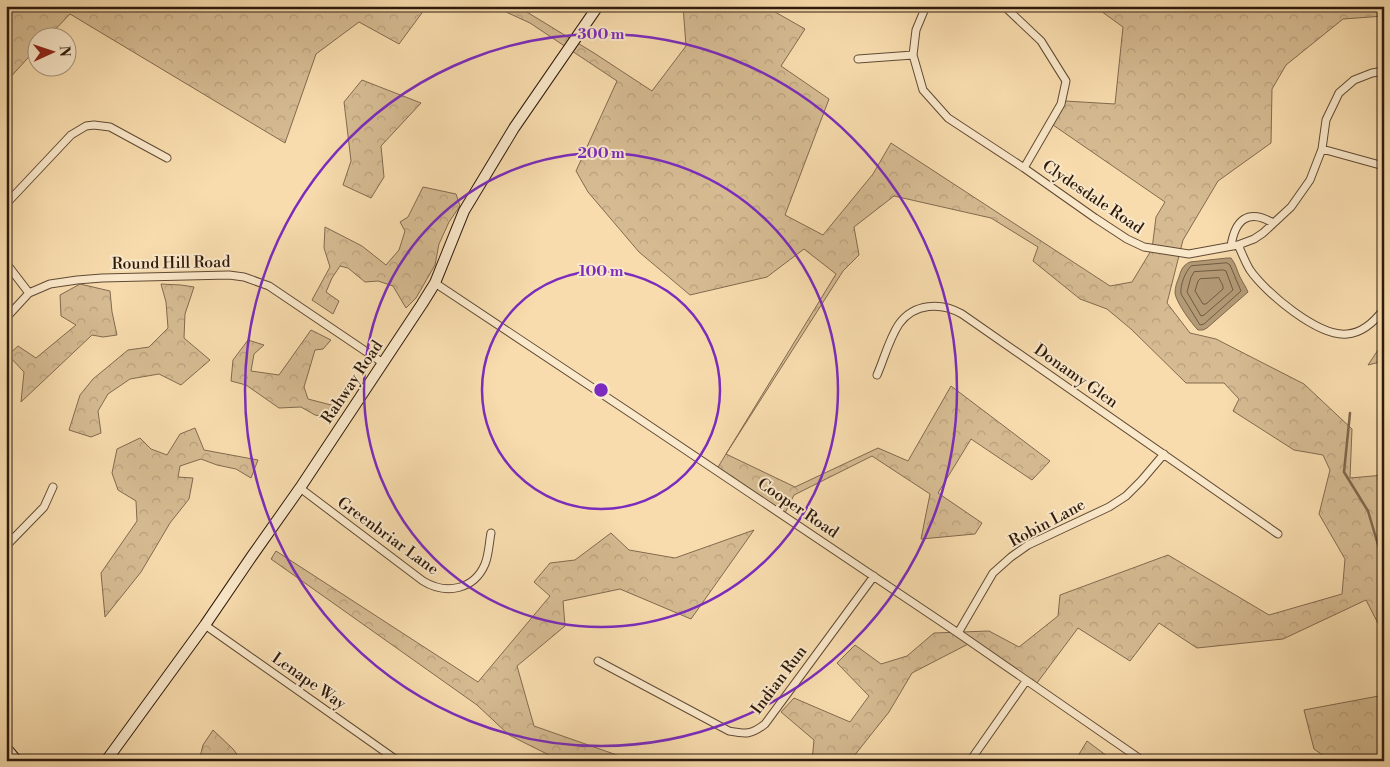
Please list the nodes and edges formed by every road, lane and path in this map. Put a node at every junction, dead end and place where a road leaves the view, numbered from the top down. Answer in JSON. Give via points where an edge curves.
{"nodes":[{"id":1,"x":598,"y":6,"type":"edge"},
{"id":2,"x":926,"y":6,"type":"edge"},
{"id":3,"x":1004,"y":6,"type":"edge"},
{"id":4,"x":913,"y":55,"type":"junction"},
{"id":5,"x":858,"y":59,"type":"dead end"},
{"id":6,"x":1384,"y":71,"type":"edge"},
{"id":7,"x":1322,"y":150,"type":"junction"},
{"id":8,"x":167,"y":158,"type":"dead end"},
{"id":9,"x":1024,"y":168,"type":"junction"},
{"id":10,"x":1384,"y":168,"type":"edge"},
{"id":11,"x":6,"y":204,"type":"edge"},
{"id":12,"x":1274,"y":223,"type":"junction"},
{"id":13,"x":1235,"y":246,"type":"junction"},
{"id":14,"x":6,"y":263,"type":"edge"},
{"id":15,"x":435,"y":283,"type":"junction"},
{"id":16,"x":29,"y":293,"type":"junction"},
{"id":17,"x":1384,"y":309,"type":"edge"},
{"id":18,"x":6,"y":318,"type":"edge"},
{"id":19,"x":383,"y":363,"type":"junction"},
{"id":20,"x":877,"y":375,"type":"dead end"},
{"id":21,"x":1164,"y":454,"type":"junction"},
{"id":22,"x":53,"y":487,"type":"dead end"},
{"id":23,"x":300,"y":488,"type":"junction"},
{"id":24,"x":491,"y":533,"type":"dead end"},
{"id":25,"x":1278,"y":534,"type":"dead end"},
{"id":26,"x":6,"y":546,"type":"edge"},
{"id":27,"x":874,"y":576,"type":"junction"},
{"id":28,"x":205,"y":625,"type":"junction"},
{"id":29,"x":958,"y":633,"type":"junction"},
{"id":30,"x":598,"y":661,"type":"dead end"},
{"id":31,"x":1026,"y":681,"type":"junction"},
{"id":32,"x":6,"y":748,"type":"edge"},
{"id":33,"x":17,"y":761,"type":"edge"},
{"id":34,"x":106,"y":761,"type":"edge"},
{"id":35,"x":398,"y":761,"type":"edge"},
{"id":36,"x":970,"y":761,"type":"edge"},
{"id":37,"x":1143,"y":761,"type":"edge"}],
"edges":[{"from":1,"to":15,"type":"street","name":"Rahway Road","via":[[514,128],[464,211]]},
{"from":2,"to":4,"type":"street","name":"Clydesdale Road","via":[[916,30]]},
{"from":3,"to":9,"type":"street","via":[[1041,41],[1066,81],[1061,104]]},
{"from":4,"to":5,"type":"street"},
{"from":4,"to":9,"type":"street","name":"Clydesdale Road","via":[[923,90],[948,118]]},
{"from":6,"to":7,"type":"street","name":"Clydesdale Road","via":[[1354,80],[1339,92],[1326,120]]},
{"from":7,"to":10,"type":"street"},
{"from":7,"to":12,"type":"street","name":"Clydesdale Road","via":[[1302,193]]},
{"from":8,"to":11,"type":"street","via":[[110,127],[86,126],[71,134]]},
{"from":9,"to":13,"type":"street","name":"Clydesdale Road","via":[[1095,218],[1144,247],[1189,254]]},
{"from":12,"to":13,"type":"street","name":"Clydesdale Road","via":[[1254,239]]},
{"from":12,"to":13,"type":"street","via":[[1264,217],[1244,219],[1233,236]]},
{"from":13,"to":17,"type":"street","via":[[1270,294],[1303,318],[1332,333],[1354,333],[1368,326]]},
{"from":14,"to":16,"type":"street"},
{"from":15,"to":19,"type":"street","name":"Rahway Road"},
{"from":15,"to":27,"type":"street","name":"Cooper Road"},
{"from":16,"to":18,"type":"street","name":"Round Hill Road"},
{"from":16,"to":19,"type":"street","name":"Round Hill Road","via":[[50,284],[77,280],[244,277],[269,286]]},
{"from":19,"to":23,"type":"street","name":"Rahway Road"},
{"from":20,"to":21,"type":"street","name":"Donamy Glen","via":[[893,336],[908,315],[930,306],[949,308]]},
{"from":21,"to":25,"type":"street","name":"Donamy Glen"},
{"from":21,"to":29,"type":"street","name":"Robin Lane","via":[[1126,496],[1028,545],[1011,557],[993,573]]},
{"from":22,"to":26,"type":"street","via":[[44,507]]},
{"from":23,"to":24,"type":"street","name":"Greenbriar Lane","via":[[423,581],[438,588],[464,586],[478,576],[486,561]]},
{"from":23,"to":28,"type":"street","name":"Rahway Road"},
{"from":27,"to":29,"type":"street","name":"Cooper Road"},
{"from":27,"to":30,"type":"street","name":"Indian Run","via":[[755,732],[729,731]]},
{"from":28,"to":34,"type":"street","name":"Rahway Road"},
{"from":28,"to":35,"type":"street","name":"Lenape Way"},
{"from":29,"to":31,"type":"street","name":"Cooper Road"},
{"from":31,"to":36,"type":"street"},
{"from":31,"to":37,"type":"street","name":"Cooper Road"},
{"from":32,"to":33,"type":"street"}]}
